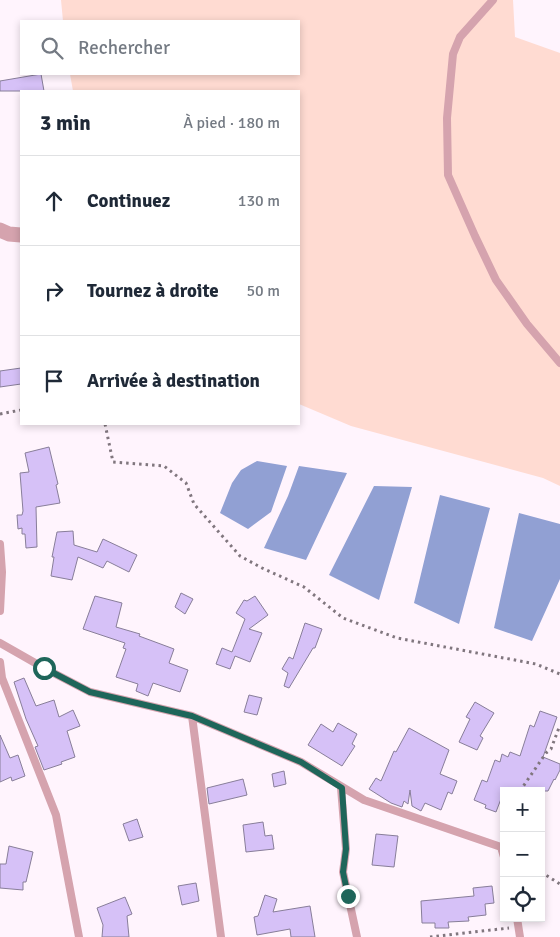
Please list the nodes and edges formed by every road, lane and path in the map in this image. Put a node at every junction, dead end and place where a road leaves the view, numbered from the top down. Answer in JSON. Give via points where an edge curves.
{"nodes":[{"id":1,"x":493,"y":0,"type":"edge"},
{"id":2,"x":0,"y":230,"type":"edge"},
{"id":3,"x":20,"y":236,"type":"edge"},
{"id":4,"x":560,"y":364,"type":"edge"},
{"id":5,"x":20,"y":410,"type":"edge"},
{"id":6,"x":0,"y":414,"type":"edge"},
{"id":7,"x":105,"y":425,"type":"edge"},
{"id":8,"x":0,"y":544,"type":"edge"},
{"id":9,"x":0,"y":611,"type":"edge"},
{"id":10,"x":0,"y":642,"type":"edge"},
{"id":11,"x":0,"y":662,"type":"edge"},
{"id":12,"x":560,"y":674,"type":"edge"},
{"id":13,"x":192,"y":716,"type":"junction"},
{"id":14,"x":560,"y":724,"type":"edge"},
{"id":15,"x":523,"y":787,"type":"edge"},
{"id":16,"x":342,"y":788,"type":"junction"},
{"id":17,"x":500,"y":846,"type":"edge"},
{"id":18,"x":545,"y":875,"type":"edge"},
{"id":19,"x":560,"y":884,"type":"edge"},
{"id":20,"x":519,"y":922,"type":"edge"},
{"id":21,"x":520,"y":927,"type":"junction"},
{"id":22,"x":79,"y":937,"type":"edge"},
{"id":23,"x":221,"y":937,"type":"edge"},
{"id":24,"x":357,"y":937,"type":"edge"},
{"id":25,"x":430,"y":937,"type":"edge"},
{"id":26,"x":520,"y":937,"type":"edge"}],
"edges":[{"from":1,"to":4,"type":"lane","via":[[460,36],[453,54],[447,118],[448,175],[496,280],[526,324]]},
{"from":2,"to":3,"type":"street"},
{"from":5,"to":6,"type":"path"},
{"from":7,"to":12,"type":"path","via":[[113,462],[164,466],[186,483],[194,504],[240,556],[304,587],[343,618],[397,638],[536,664]]},
{"from":8,"to":9,"type":"lane"},
{"from":10,"to":13,"type":"lane","via":[[90,692]]},
{"from":11,"to":22,"type":"lane","via":[[2,678],[56,815]]},
{"from":13,"to":16,"type":"lane","via":[[301,762]]},
{"from":13,"to":23,"type":"lane"},
{"from":14,"to":15,"type":"path","via":[[551,748]]},
{"from":16,"to":17,"type":"lane","via":[[364,800]]},
{"from":16,"to":24,"type":"lane","via":[[346,849],[343,872]]},
{"from":18,"to":19,"type":"path"},
{"from":20,"to":21,"type":"lane"},
{"from":21,"to":25,"type":"path"},
{"from":21,"to":26,"type":"lane"}]}
